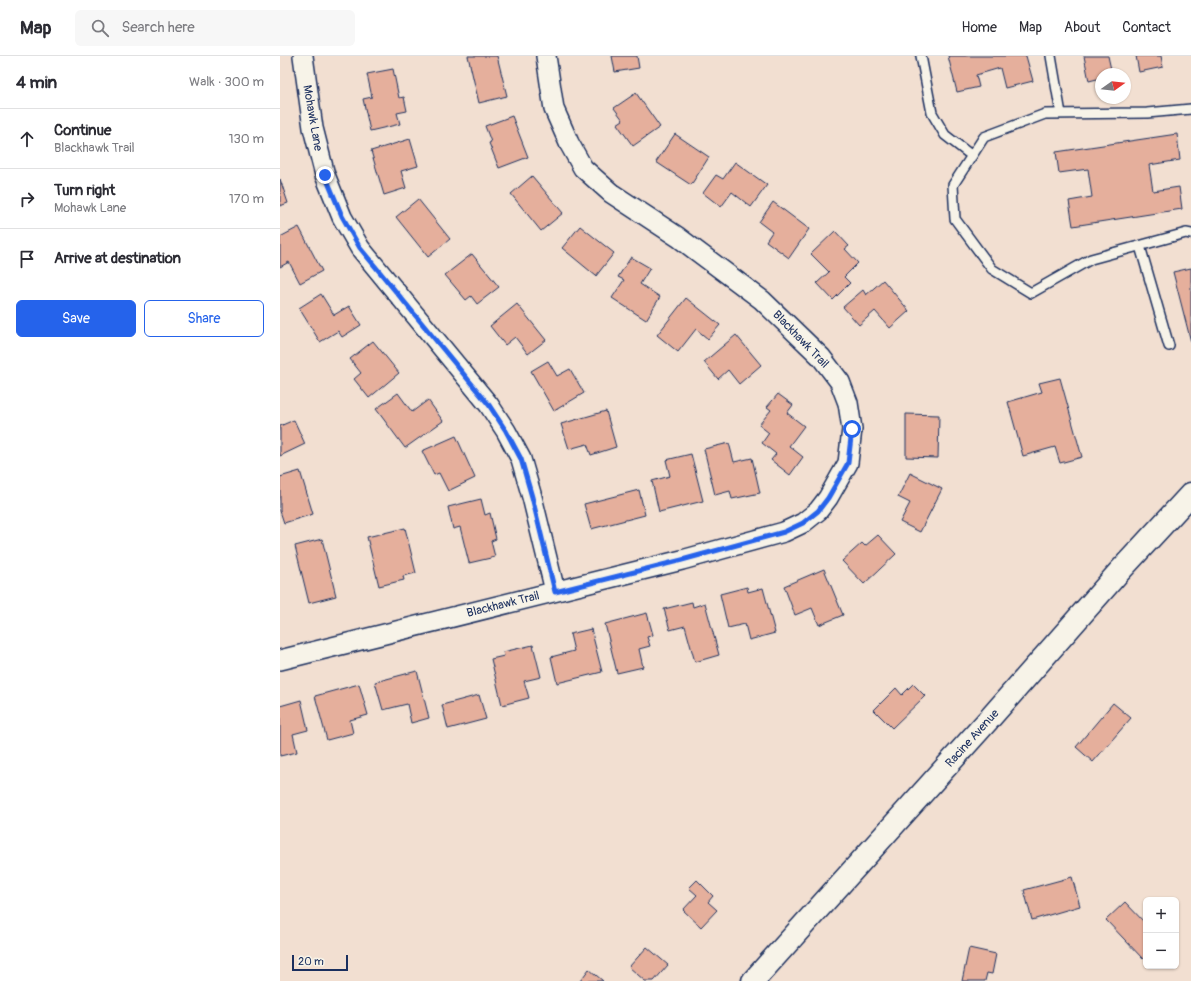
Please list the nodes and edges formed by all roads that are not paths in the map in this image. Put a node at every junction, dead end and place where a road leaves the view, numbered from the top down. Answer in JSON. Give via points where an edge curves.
{"nodes":[{"id":1,"x":303,"y":56,"type":"edge"},
{"id":2,"x":546,"y":56,"type":"edge"},
{"id":3,"x":920,"y":56,"type":"edge"},
{"id":4,"x":1051,"y":56,"type":"edge"},
{"id":5,"x":1191,"y":109,"type":"edge"},
{"id":6,"x":1061,"y":114,"type":"junction"},
{"id":7,"x":972,"y":156,"type":"junction"},
{"id":8,"x":1191,"y":234,"type":"edge"},
{"id":9,"x":1140,"y":246,"type":"junction"},
{"id":10,"x":1169,"y":346,"type":"dead end"},
{"id":11,"x":1191,"y":494,"type":"edge"},
{"id":12,"x":555,"y":592,"type":"junction"},
{"id":13,"x":280,"y":660,"type":"edge"},
{"id":14,"x":753,"y":981,"type":"edge"}],
"edges":[{"from":1,"to":12,"type":"street","name":"Mohawk Lane","via":[[313,128],[325,175],[342,216],[360,248],[489,405],[506,431],[521,459]]},
{"from":2,"to":12,"type":"street","name":"Blackhawk Trail","via":[[554,109],[583,168],[611,193],[678,237],[762,300],[821,357],[840,382],[848,404],[852,429],[848,463],[828,498],[818,511],[803,523],[784,532]]},
{"from":3,"to":7,"type":"lane","via":[[932,114],[945,135]]},
{"from":4,"to":6,"type":"lane"},
{"from":5,"to":6,"type":"lane","via":[[1147,113]]},
{"from":6,"to":7,"type":"lane","via":[[1045,114],[984,138]]},
{"from":7,"to":9,"type":"lane","via":[[953,185],[955,219],[992,270],[1031,293],[1090,259]]},
{"from":8,"to":9,"type":"lane"},
{"from":9,"to":10,"type":"lane"},
{"from":11,"to":14,"type":"main road","name":"Racine Avenue"},
{"from":12,"to":13,"type":"street","name":"Blackhawk Trail"}]}
